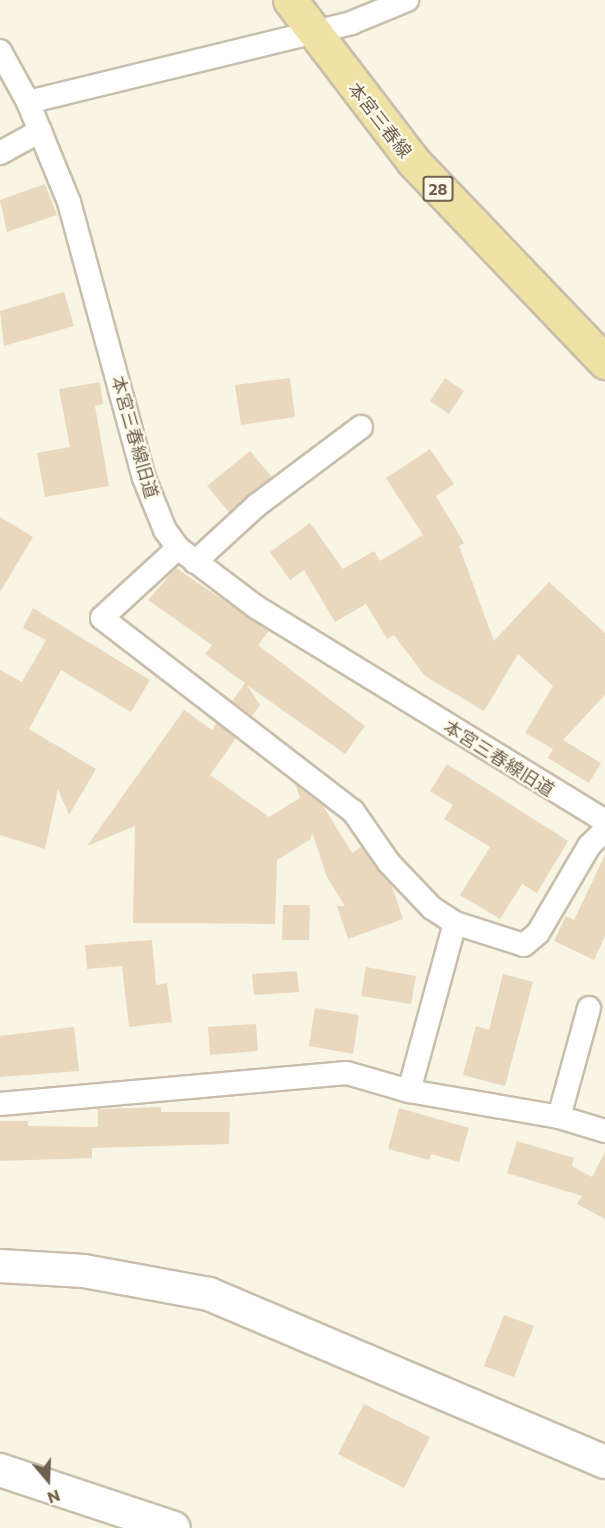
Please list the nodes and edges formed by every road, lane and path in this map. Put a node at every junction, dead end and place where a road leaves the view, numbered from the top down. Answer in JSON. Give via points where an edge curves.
{"nodes":[{"id":1,"x":290,"y":0,"type":"edge"},
{"id":2,"x":407,"y":0,"type":"edge"},
{"id":3,"x":312,"y":33,"type":"junction"},
{"id":4,"x":3,"y":64,"type":"edge"},
{"id":5,"x":28,"y":102,"type":"junction"},
{"id":6,"x":40,"y":131,"type":"junction"},
{"id":7,"x":0,"y":153,"type":"edge"},
{"id":8,"x":605,"y":363,"type":"edge"},
{"id":9,"x":361,"y":427,"type":"dead end"},
{"id":10,"x":186,"y":555,"type":"junction"},
{"id":11,"x":605,"y":821,"type":"edge"},
{"id":12,"x":605,"y":830,"type":"edge"},
{"id":13,"x":455,"y":924,"type":"junction"},
{"id":14,"x":589,"y":1008,"type":"dead end"},
{"id":15,"x":409,"y":1091,"type":"junction"},
{"id":16,"x":0,"y":1104,"type":"edge"},
{"id":17,"x":559,"y":1117,"type":"junction"},
{"id":18,"x":605,"y":1131,"type":"edge"},
{"id":19,"x":0,"y":1266,"type":"edge"},
{"id":20,"x":605,"y":1462,"type":"edge"},
{"id":21,"x":0,"y":1470,"type":"edge"},
{"id":22,"x":174,"y":1528,"type":"edge"}],
"edges":[{"from":1,"to":3,"type":"main road","name":"本宮三春線","number":"28"},
{"from":2,"to":3,"type":"street"},
{"from":3,"to":5,"type":"street"},
{"from":3,"to":8,"type":"main road","name":"本宮三春線","number":"28","via":[[413,161]]},
{"from":4,"to":5,"type":"street","name":"本宮三春線旧道"},
{"from":5,"to":6,"type":"street","name":"本宮三春線旧道"},
{"from":6,"to":7,"type":"street"},
{"from":6,"to":10,"type":"street","name":"本宮三春線旧道","via":[[69,202],[144,478],[165,530]]},
{"from":9,"to":10,"type":"street"},
{"from":10,"to":11,"type":"street","name":"本宮三春線旧道","via":[[266,613]]},
{"from":10,"to":13,"type":"street","via":[[102,618],[353,811],[388,863],[432,908]]},
{"from":12,"to":13,"type":"street","via":[[589,846],[537,933],[524,945]]},
{"from":13,"to":15,"type":"street"},
{"from":14,"to":17,"type":"street"},
{"from":15,"to":16,"type":"street","via":[[347,1073]]},
{"from":15,"to":17,"type":"street"},
{"from":17,"to":18,"type":"street"},
{"from":19,"to":20,"type":"street","via":[[96,1272],[209,1294]]},
{"from":21,"to":22,"type":"street"}]}
